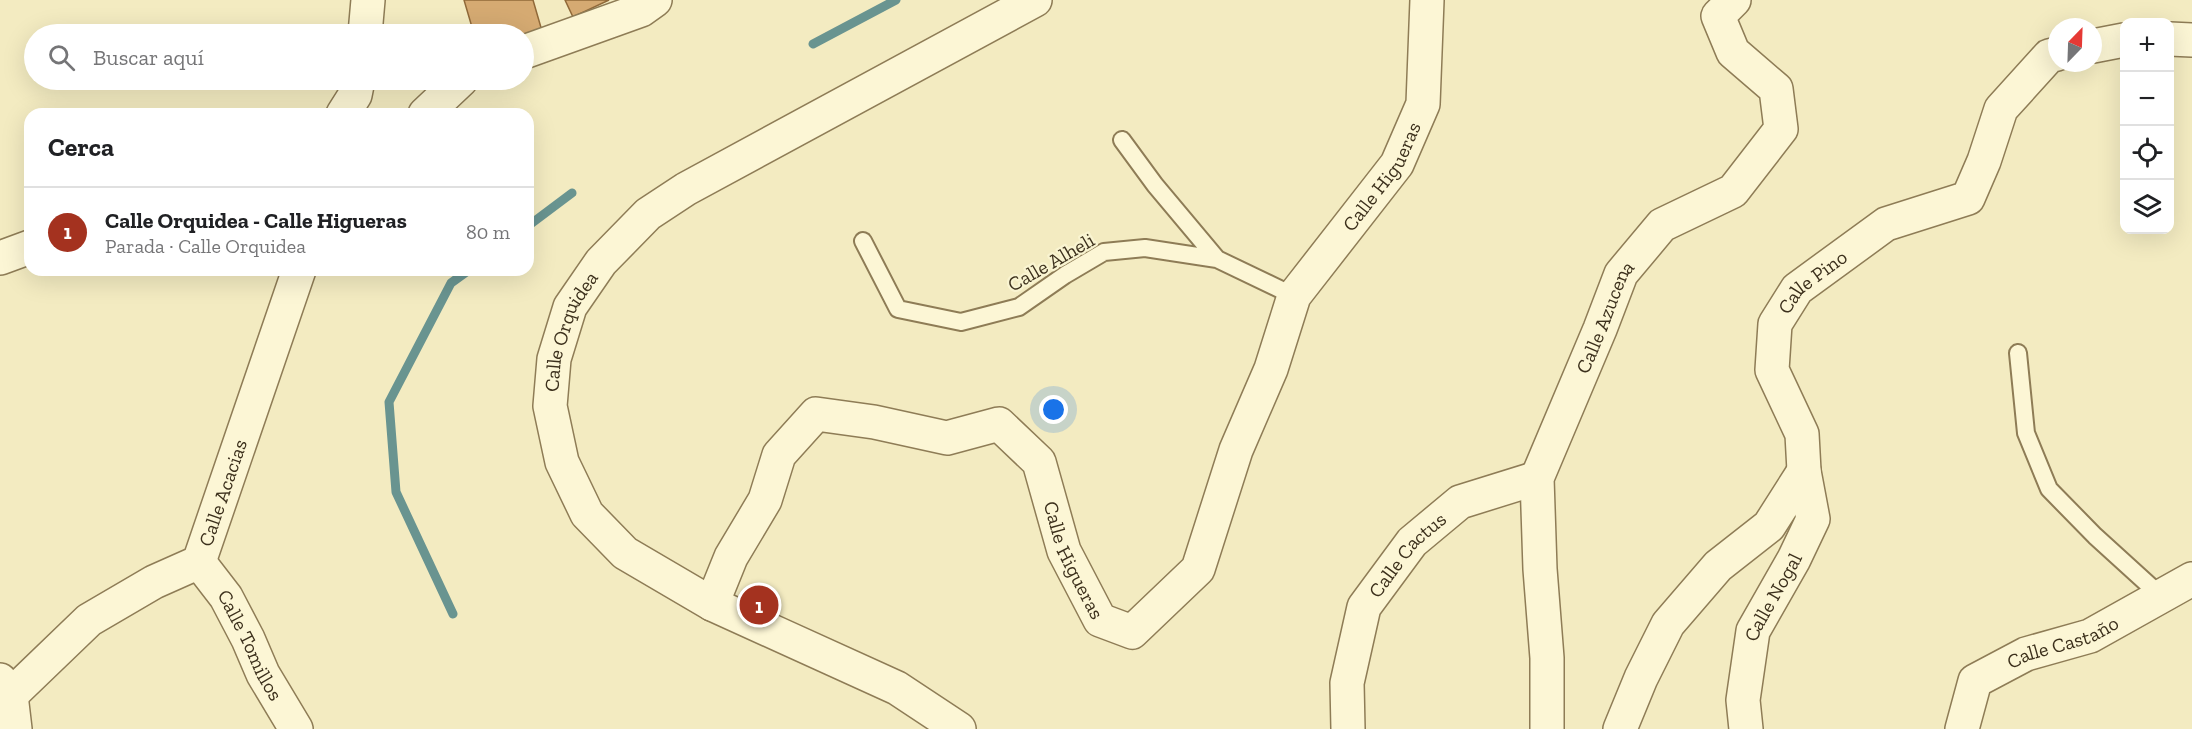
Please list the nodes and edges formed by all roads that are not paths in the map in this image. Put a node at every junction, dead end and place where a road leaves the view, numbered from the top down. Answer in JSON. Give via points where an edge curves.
{"nodes":[{"id":1,"x":368,"y":0,"type":"edge"},
{"id":2,"x":655,"y":0,"type":"edge"},
{"id":3,"x":1035,"y":0,"type":"edge"},
{"id":4,"x":1427,"y":0,"type":"edge"},
{"id":5,"x":1734,"y":0,"type":"edge"},
{"id":6,"x":366,"y":24,"type":"edge"},
{"id":7,"x":2174,"y":39,"type":"edge"},
{"id":8,"x":2192,"y":40,"type":"edge"},
{"id":9,"x":2120,"y":41,"type":"edge"},
{"id":10,"x":2102,"y":44,"type":"edge"},
{"id":11,"x":534,"y":48,"type":"edge"},
{"id":12,"x":2048,"y":57,"type":"edge"},
{"id":13,"x":356,"y":90,"type":"edge"},
{"id":14,"x":450,"y":90,"type":"edge"},
{"id":15,"x":347,"y":108,"type":"edge"},
{"id":16,"x":431,"y":108,"type":"edge"},
{"id":17,"x":1122,"y":140,"type":"dead end"},
{"id":18,"x":863,"y":241,"type":"dead end"},
{"id":19,"x":24,"y":249,"type":"edge"},
{"id":20,"x":0,"y":258,"type":"edge"},
{"id":21,"x":1217,"y":258,"type":"junction"},
{"id":22,"x":297,"y":276,"type":"edge"},
{"id":23,"x":1294,"y":297,"type":"junction"},
{"id":24,"x":2018,"y":353,"type":"dead end"},
{"id":25,"x":1804,"y":471,"type":"junction"},
{"id":26,"x":1537,"y":478,"type":"junction"},
{"id":27,"x":199,"y":562,"type":"junction"},
{"id":28,"x":2192,"y":579,"type":"edge"},
{"id":29,"x":2161,"y":596,"type":"junction"},
{"id":30,"x":712,"y":604,"type":"junction"},
{"id":31,"x":5,"y":688,"type":"edge"},
{"id":32,"x":15,"y":729,"type":"edge"},
{"id":33,"x":296,"y":729,"type":"edge"},
{"id":34,"x":959,"y":729,"type":"edge"},
{"id":35,"x":1348,"y":729,"type":"edge"},
{"id":36,"x":1547,"y":729,"type":"edge"},
{"id":37,"x":1620,"y":729,"type":"edge"},
{"id":38,"x":1746,"y":729,"type":"edge"},
{"id":39,"x":1962,"y":729,"type":"edge"}],
"edges":[{"from":1,"to":6,"type":"street"},
{"from":2,"to":11,"type":"street","via":[[641,10]]},
{"from":3,"to":30,"type":"street","name":"Calle Orquidea","via":[[686,189],[648,214],[601,262],[570,307],[554,359],[550,406],[562,462],[587,514],[625,554]]},
{"from":4,"to":23,"type":"street","name":"Calle Higueras","via":[[1423,104],[1397,164]]},
{"from":5,"to":26,"type":"street","name":"Calle Azucena","via":[[1718,16],[1732,52],[1776,89],[1781,129],[1732,191],[1662,225],[1621,274]]},
{"from":7,"to":8,"type":"street"},
{"from":9,"to":10,"type":"street"},
{"from":12,"to":25,"type":"street","name":"Calle Pino","via":[[2001,109],[1968,198],[1886,224],[1797,289],[1775,324],[1772,370],[1802,434]]},
{"from":13,"to":15,"type":"street"},
{"from":14,"to":16,"type":"street"},
{"from":17,"to":21,"type":"lane"},
{"from":18,"to":21,"type":"lane","name":"Calle Alheli","via":[[898,309],[962,322],[1019,307],[1104,252],[1145,248]]},
{"from":19,"to":20,"type":"street"},
{"from":21,"to":23,"type":"lane","name":"Calle Alheli"},
{"from":22,"to":27,"type":"street","name":"Calle Acacias"},
{"from":23,"to":30,"type":"street","name":"Calle Higueras","via":[[1271,369],[1236,450],[1198,569],[1132,632],[1100,620],[1064,551],[1039,462],[999,424],[947,438],[816,414],[779,455],[765,500],[731,557]]},
{"from":24,"to":29,"type":"lane","via":[[2026,433],[2049,489]]},
{"from":25,"to":37,"type":"street","via":[[1769,526],[1718,566],[1668,624]]},
{"from":25,"to":38,"type":"street","name":"Calle Nogal","via":[[1813,519],[1753,631],[1743,700]]},
{"from":26,"to":35,"type":"street","name":"Calle Cactus","via":[[1460,502],[1412,542],[1364,607],[1347,684]]},
{"from":26,"to":36,"type":"street","name":"Calle Azucena"},
{"from":27,"to":31,"type":"street","name":"Calle Acacias","via":[[153,582],[89,620]]},
{"from":27,"to":33,"type":"street","name":"Calle Tomillos","via":[[226,597],[263,674]]},
{"from":28,"to":29,"type":"street","name":"Calle Castaño"},
{"from":29,"to":39,"type":"street","name":"Calle Castaño","via":[[2090,636],[2026,654],[1975,681]]},
{"from":30,"to":34,"type":"street","name":"Calle Orquidea","via":[[897,688]]},
{"from":31,"to":32,"type":"street"}]}
